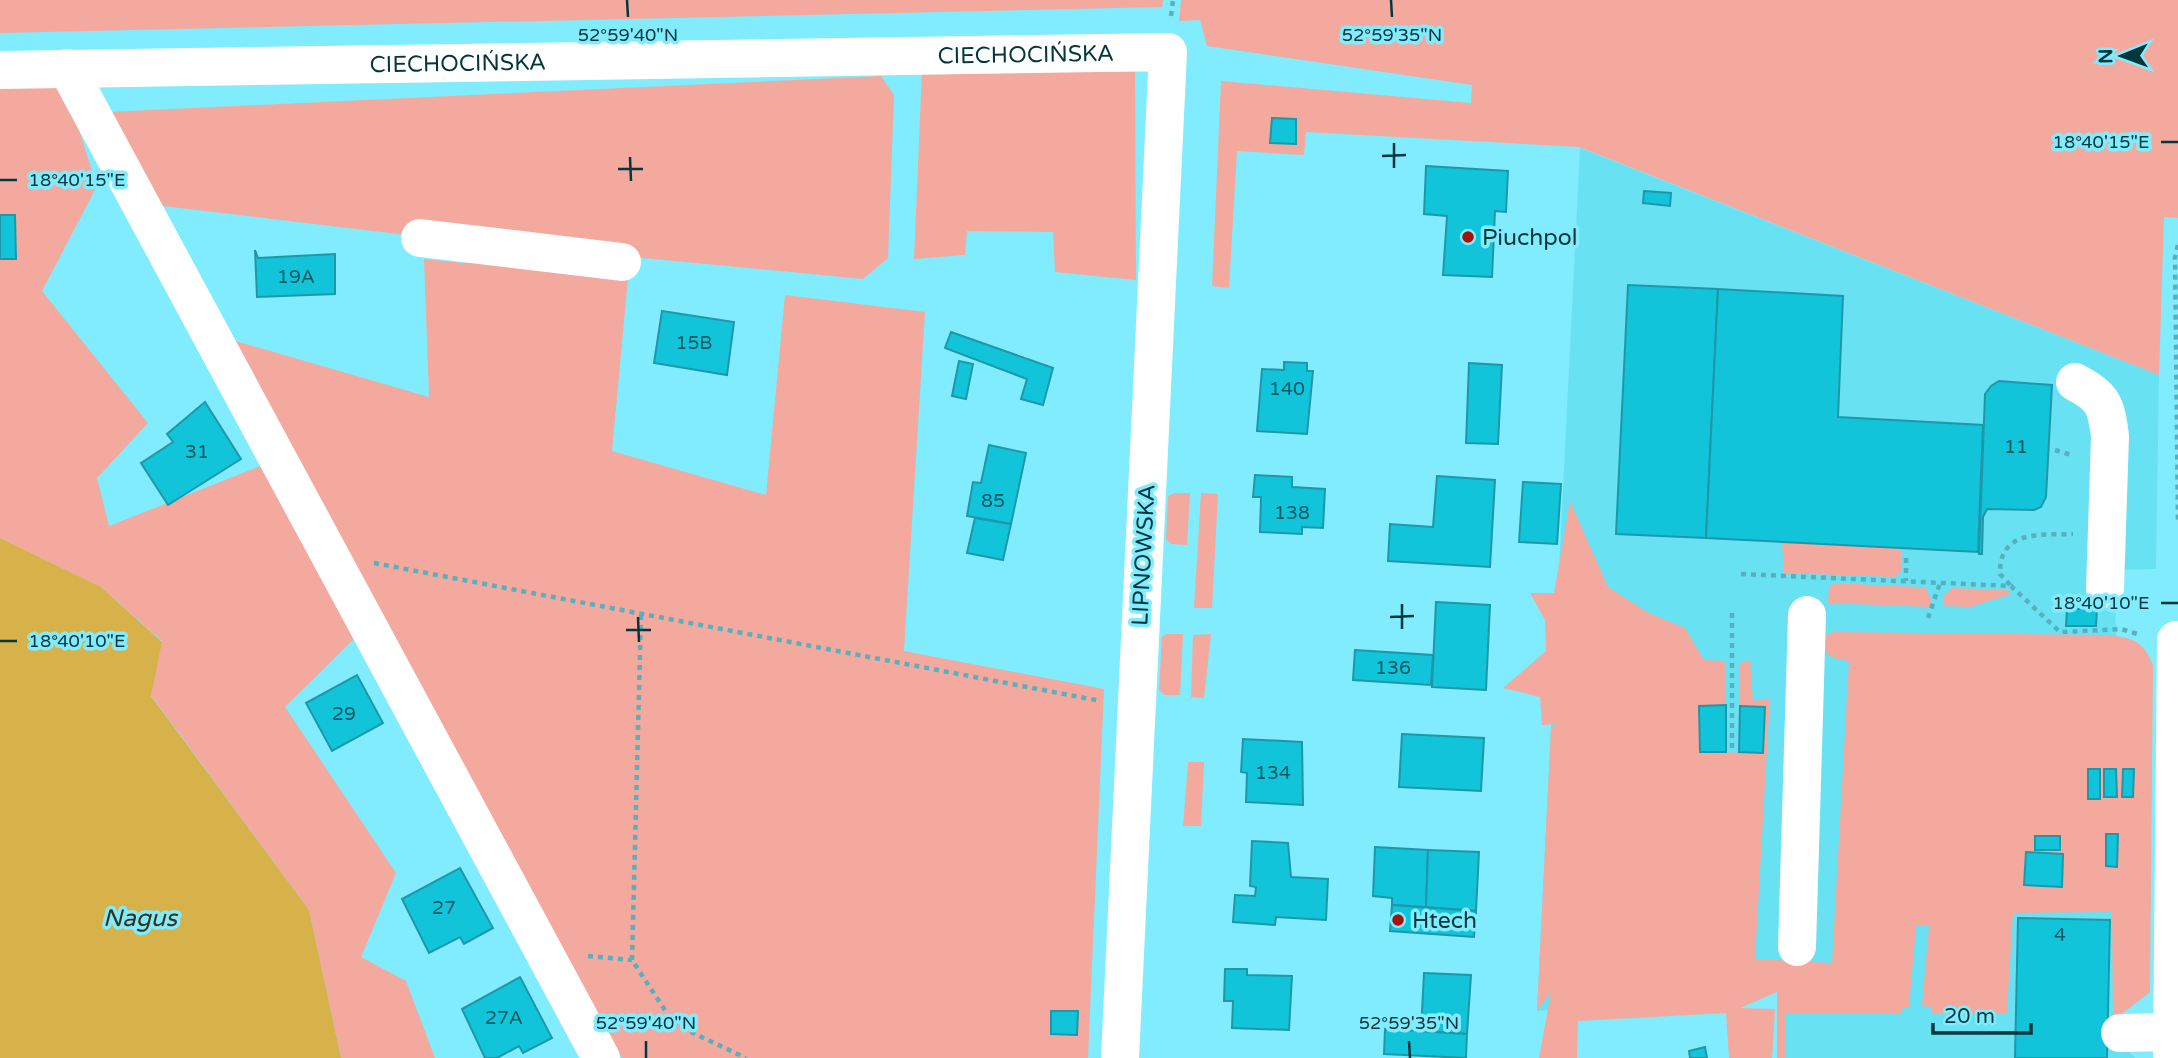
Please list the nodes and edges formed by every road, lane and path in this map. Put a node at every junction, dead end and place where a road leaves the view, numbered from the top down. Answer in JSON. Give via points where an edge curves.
{"nodes":[{"id":1,"x":1168,"y":52,"type":"joint"},
{"id":2,"x":67,"y":68,"type":"junction"},
{"id":3,"x":0,"y":70,"type":"edge"},
{"id":4,"x":419,"y":238,"type":"dead end"},
{"id":5,"x":2178,"y":245,"type":"edge"},
{"id":6,"x":622,"y":262,"type":"dead end"},
{"id":7,"x":2075,"y":382,"type":"dead end"},
{"id":8,"x":2054,"y":450,"type":"dead end"},
{"id":9,"x":2071,"y":454,"type":"dead end"},
{"id":10,"x":2178,"y":524,"type":"edge"},
{"id":11,"x":2075,"y":534,"type":"dead end"},
{"id":12,"x":329,"y":554,"type":"junction"},
{"id":13,"x":1906,"y":558,"type":"dead end"},
{"id":14,"x":1741,"y":574,"type":"dead end"},
{"id":15,"x":1906,"y":581,"type":"junction"},
{"id":16,"x":1940,"y":583,"type":"junction"},
{"id":17,"x":2011,"y":586,"type":"junction"},
{"id":18,"x":2105,"y":589,"type":"dead end"},
{"id":19,"x":1732,"y":613,"type":"dead end"},
{"id":20,"x":641,"y":615,"type":"junction"},
{"id":21,"x":1807,"y":615,"type":"dead end"},
{"id":22,"x":1928,"y":618,"type":"dead end"},
{"id":23,"x":2161,"y":639,"type":"joint"},
{"id":24,"x":1108,"y":702,"type":"dead end"},
{"id":25,"x":2176,"y":741,"type":"edge"},
{"id":26,"x":1732,"y":748,"type":"dead end"},
{"id":27,"x":1797,"y":947,"type":"dead end"},
{"id":28,"x":2120,"y":1033,"type":"dead end"},
{"id":29,"x":2172,"y":1045,"type":"edge"},
{"id":30,"x":601,"y":1058,"type":"edge"},
{"id":31,"x":746,"y":1058,"type":"edge"},
{"id":32,"x":1120,"y":1058,"type":"edge"}],
"edges":[{"from":1,"to":2,"type":"street","name":"CIECHOCIŃSKA"},
{"from":1,"to":32,"type":"street","name":"LIPNOWSKA"},
{"from":2,"to":3,"type":"street","name":"CIECHOCIŃSKA"},
{"from":2,"to":12,"type":"street"},
{"from":4,"to":6,"type":"street"},
{"from":5,"to":10,"type":"path"},
{"from":7,"to":18,"type":"street","via":[[2102,399],[2107,414]]},
{"from":8,"to":9,"type":"path"},
{"from":11,"to":17,"type":"path","via":[[2028,535],[2008,545],[1999,558],[2000,574]]},
{"from":12,"to":20,"type":"path"},
{"from":12,"to":30,"type":"street"},
{"from":13,"to":15,"type":"path"},
{"from":14,"to":15,"type":"path"},
{"from":15,"to":16,"type":"path"},
{"from":16,"to":17,"type":"path"},
{"from":16,"to":22,"type":"path"},
{"from":17,"to":23,"type":"path","via":[[2060,632],[2121,629]]},
{"from":19,"to":26,"type":"path"},
{"from":20,"to":24,"type":"path"},
{"from":20,"to":31,"type":"path","via":[[632,960],[674,1024]]},
{"from":21,"to":27,"type":"street"},
{"from":23,"to":25,"type":"street"},
{"from":25,"to":29,"type":"street"},
{"from":28,"to":29,"type":"street"}]}
